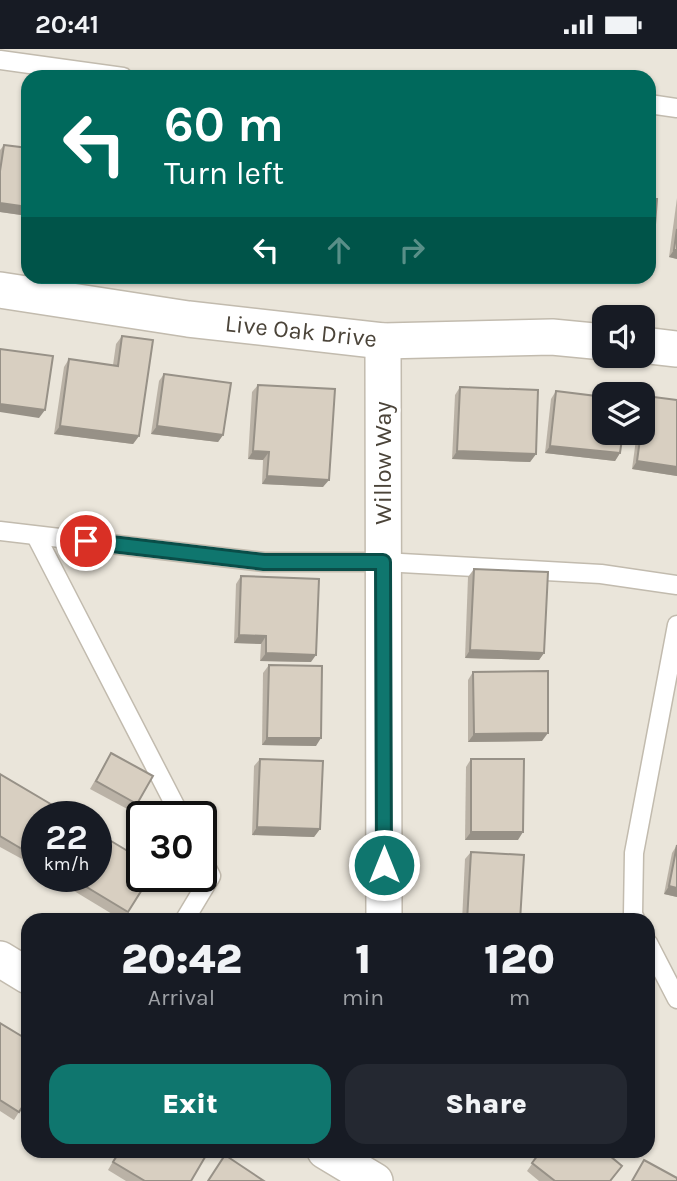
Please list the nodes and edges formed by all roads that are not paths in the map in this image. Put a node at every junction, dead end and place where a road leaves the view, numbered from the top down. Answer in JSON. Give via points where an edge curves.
{"nodes":[{"id":1,"x":0,"y":60,"type":"edge"},
{"id":2,"x":72,"y":70,"type":"edge"},
{"id":3,"x":656,"y":105,"type":"edge"},
{"id":4,"x":677,"y":108,"type":"edge"},
{"id":5,"x":0,"y":290,"type":"edge"},
{"id":6,"x":383,"y":341,"type":"junction"},
{"id":7,"x":592,"y":341,"type":"edge"},
{"id":8,"x":655,"y":346,"type":"edge"},
{"id":9,"x":677,"y":349,"type":"edge"},
{"id":10,"x":0,"y":531,"type":"edge"},
{"id":11,"x":36,"y":535,"type":"junction"},
{"id":12,"x":383,"y":562,"type":"junction"},
{"id":13,"x":677,"y":585,"type":"edge"},
{"id":14,"x":677,"y":625,"type":"edge"},
{"id":15,"x":173,"y":801,"type":"edge"},
{"id":16,"x":201,"y":892,"type":"edge"},
{"id":17,"x":189,"y":913,"type":"edge"},
{"id":18,"x":384,"y":913,"type":"edge"},
{"id":19,"x":632,"y":913,"type":"edge"},
{"id":20,"x":655,"y":957,"type":"edge"},
{"id":21,"x":0,"y":960,"type":"edge"},
{"id":22,"x":21,"y":972,"type":"edge"},
{"id":23,"x":677,"y":999,"type":"edge"},
{"id":24,"x":337,"y":1158,"type":"edge"},
{"id":25,"x":375,"y":1181,"type":"edge"}],
"edges":[{"from":1,"to":2,"type":"lane"},
{"from":3,"to":4,"type":"lane"},
{"from":5,"to":6,"type":"street","name":"Live Oak Drive","via":[[188,319]]},
{"from":6,"to":7,"type":"street","name":"Live Oak Drive","via":[[552,337]]},
{"from":6,"to":12,"type":"street","name":"Willow Way"},
{"from":8,"to":9,"type":"street"},
{"from":10,"to":11,"type":"lane"},
{"from":11,"to":12,"type":"lane","via":[[264,562]]},
{"from":11,"to":15,"type":"lane"},
{"from":12,"to":13,"type":"lane","via":[[601,573]]},
{"from":12,"to":18,"type":"street","name":"Willow Way"},
{"from":14,"to":19,"type":"lane","via":[[634,853]]},
{"from":16,"to":17,"type":"lane"},
{"from":20,"to":23,"type":"lane"},
{"from":21,"to":22,"type":"street"},
{"from":24,"to":25,"type":"street"}]}
